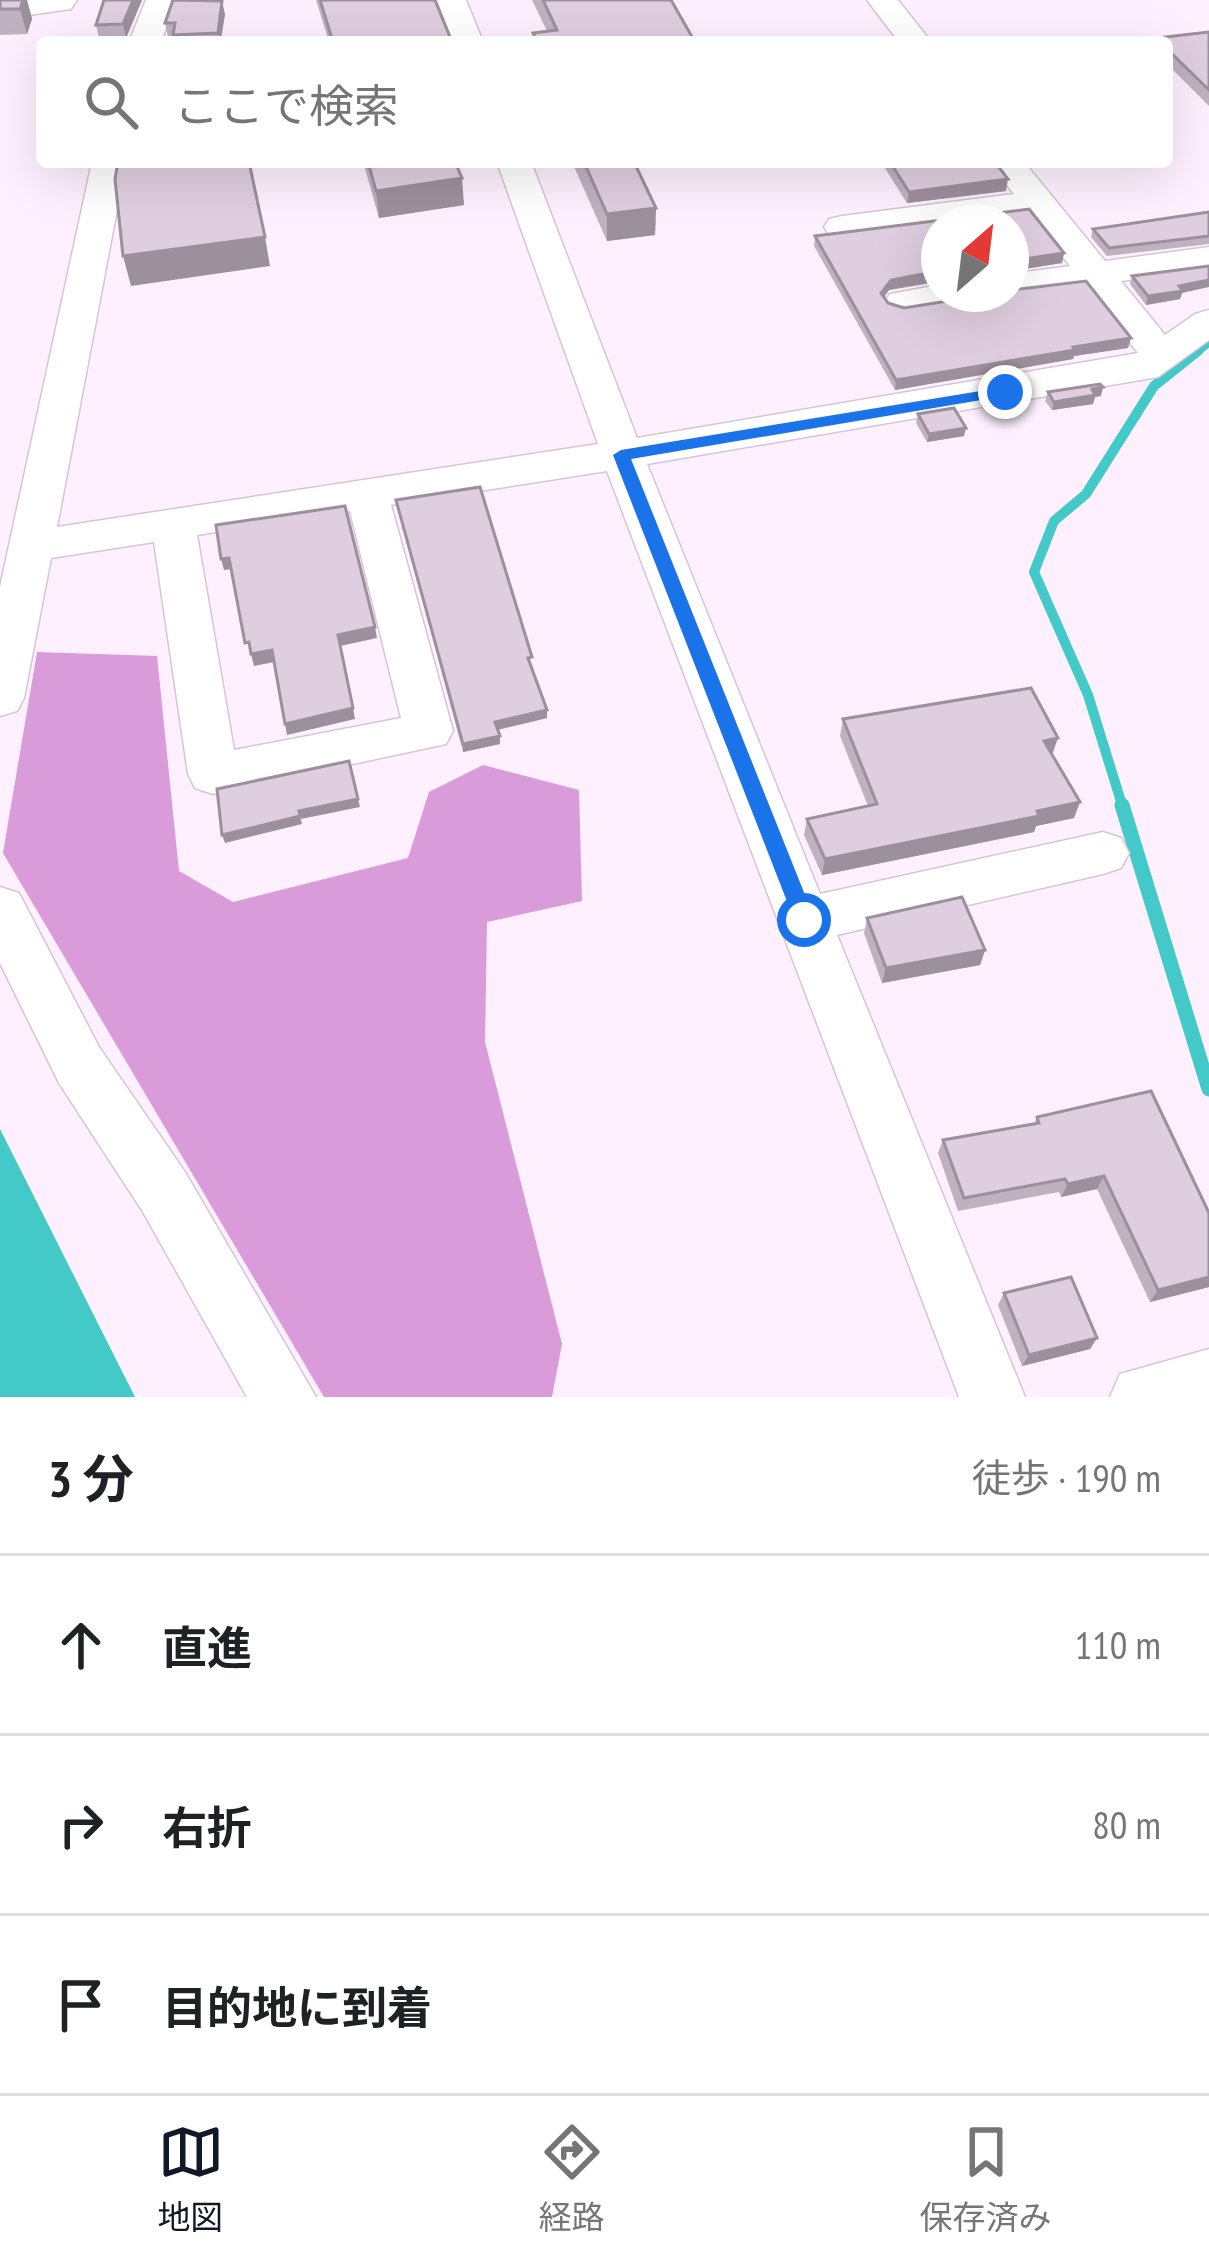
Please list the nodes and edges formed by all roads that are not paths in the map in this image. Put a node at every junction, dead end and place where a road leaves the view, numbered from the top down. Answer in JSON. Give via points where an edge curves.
{"nodes":[{"id":1,"x":161,"y":0,"type":"edge"},
{"id":2,"x":451,"y":0,"type":"edge"},
{"id":3,"x":882,"y":0,"type":"edge"},
{"id":4,"x":148,"y":36,"type":"edge"},
{"id":5,"x":465,"y":36,"type":"edge"},
{"id":6,"x":910,"y":36,"type":"edge"},
{"id":7,"x":108,"y":168,"type":"edge"},
{"id":8,"x":516,"y":168,"type":"edge"},
{"id":9,"x":1011,"y":168,"type":"edge"},
{"id":10,"x":1037,"y":202,"type":"junction"},
{"id":11,"x":842,"y":227,"type":"edge"},
{"id":12,"x":1209,"y":258,"type":"edge"},
{"id":13,"x":1092,"y":273,"type":"junction"},
{"id":14,"x":1029,"y":282,"type":"edge"},
{"id":15,"x":921,"y":299,"type":"edge"},
{"id":16,"x":903,"y":302,"type":"edge"},
{"id":17,"x":1209,"y":322,"type":"edge"},
{"id":18,"x":1161,"y":356,"type":"junction"},
{"id":19,"x":621,"y":455,"type":"junction"},
{"id":20,"x":367,"y":495,"type":"junction"},
{"id":21,"x":173,"y":525,"type":"junction"},
{"id":22,"x":32,"y":546,"type":"junction"},
{"id":23,"x":0,"y":698,"type":"edge"},
{"id":24,"x":1103,"y":853,"type":"dead end"},
{"id":25,"x":0,"y":909,"type":"edge"},
{"id":26,"x":804,"y":920,"type":"junction"},
{"id":27,"x":1209,"y":1382,"type":"edge"},
{"id":28,"x":283,"y":1397,"type":"edge"},
{"id":29,"x":992,"y":1397,"type":"edge"},
{"id":30,"x":1143,"y":1397,"type":"edge"}],
"edges":[{"from":1,"to":4,"type":"street"},
{"from":2,"to":5,"type":"street"},
{"from":3,"to":6,"type":"street"},
{"from":7,"to":22,"type":"street"},
{"from":8,"to":19,"type":"street"},
{"from":9,"to":10,"type":"street"},
{"from":10,"to":11,"type":"street"},
{"from":10,"to":13,"type":"street"},
{"from":12,"to":13,"type":"street"},
{"from":13,"to":14,"type":"street"},
{"from":13,"to":18,"type":"street"},
{"from":15,"to":16,"type":"street"},
{"from":17,"to":18,"type":"street"},
{"from":18,"to":19,"type":"street","via":[[1144,368]]},
{"from":19,"to":20,"type":"street"},
{"from":19,"to":26,"type":"street"},
{"from":20,"to":21,"type":"street"},
{"from":20,"to":21,"type":"street","via":[[429,731],[213,774]]},
{"from":21,"to":22,"type":"street"},
{"from":22,"to":23,"type":"street"},
{"from":24,"to":26,"type":"street"},
{"from":25,"to":28,"type":"street","via":[[79,1065]]},
{"from":26,"to":29,"type":"street"},
{"from":27,"to":30,"type":"street"}]}
